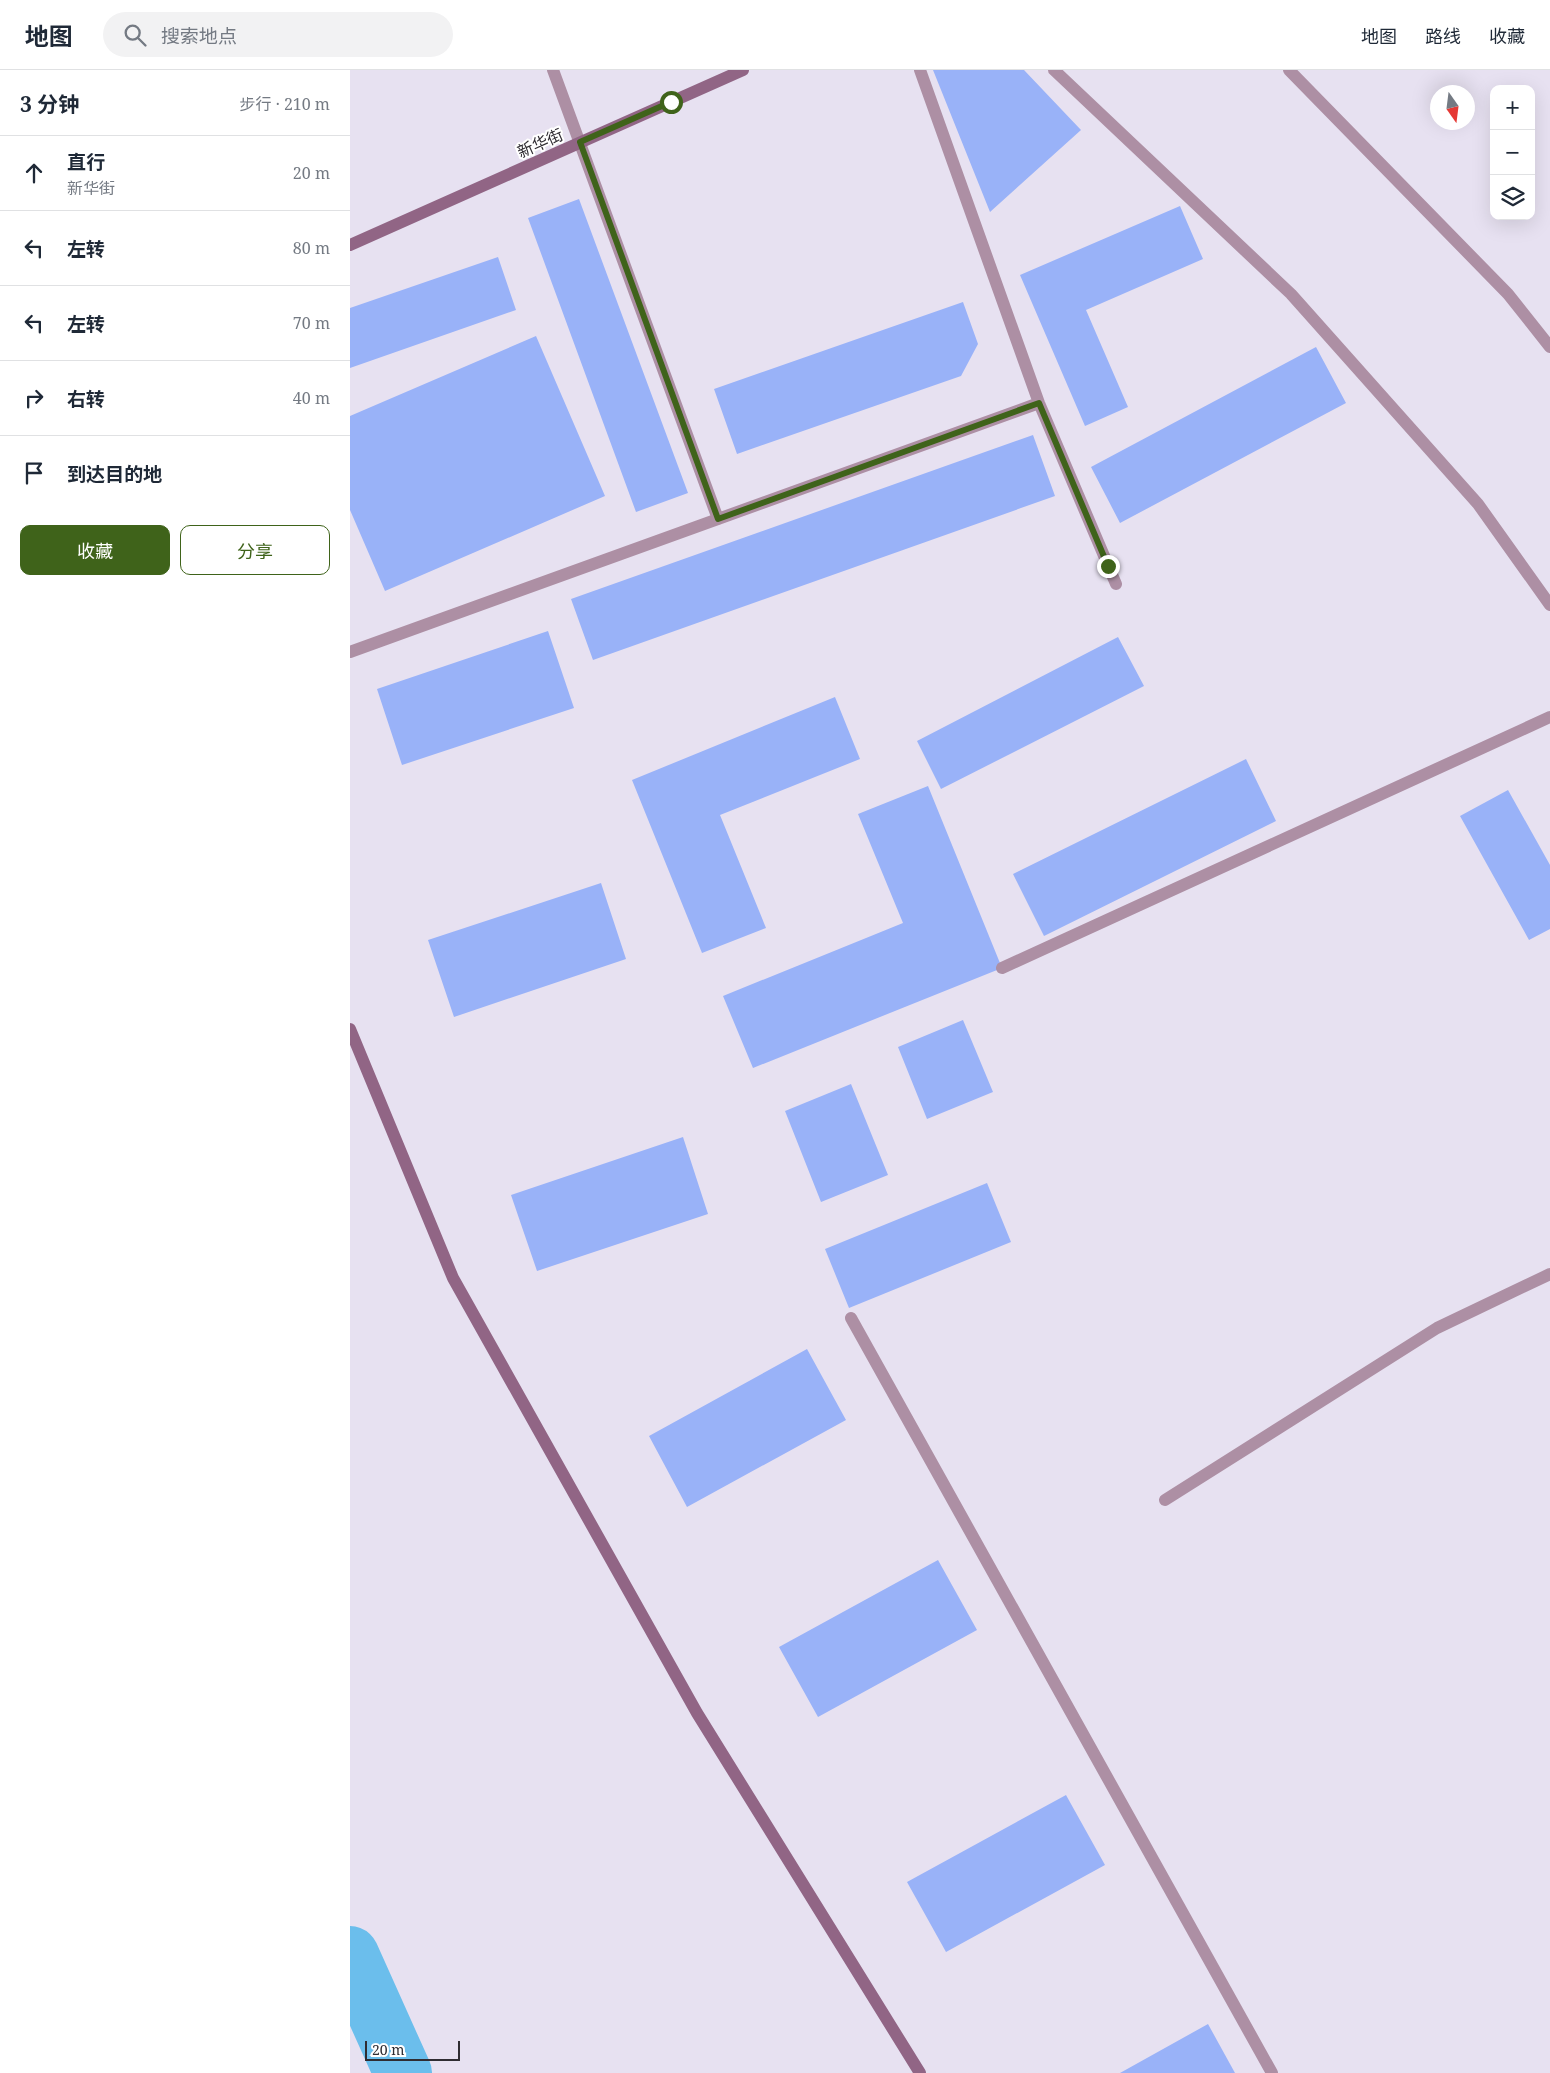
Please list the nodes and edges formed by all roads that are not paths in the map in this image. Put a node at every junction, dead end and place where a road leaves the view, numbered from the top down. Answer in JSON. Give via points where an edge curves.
{"nodes":[{"id":1,"x":553,"y":70,"type":"edge"},
{"id":2,"x":743,"y":70,"type":"edge"},
{"id":3,"x":920,"y":70,"type":"edge"},
{"id":4,"x":1054,"y":70,"type":"edge"},
{"id":5,"x":1289,"y":70,"type":"edge"},
{"id":6,"x":580,"y":142,"type":"junction"},
{"id":7,"x":350,"y":245,"type":"edge"},
{"id":8,"x":1550,"y":347,"type":"edge"},
{"id":9,"x":1039,"y":403,"type":"junction"},
{"id":10,"x":718,"y":519,"type":"junction"},
{"id":11,"x":1116,"y":584,"type":"dead end"},
{"id":12,"x":1550,"y":605,"type":"edge"},
{"id":13,"x":350,"y":652,"type":"edge"},
{"id":14,"x":1550,"y":717,"type":"edge"},
{"id":15,"x":1002,"y":968,"type":"dead end"},
{"id":16,"x":350,"y":1029,"type":"edge"},
{"id":17,"x":1550,"y":1274,"type":"edge"},
{"id":18,"x":851,"y":1318,"type":"dead end"},
{"id":19,"x":1165,"y":1500,"type":"dead end"},
{"id":20,"x":920,"y":2073,"type":"edge"},
{"id":21,"x":1272,"y":2073,"type":"edge"}],
"edges":[{"from":1,"to":6,"type":"street"},
{"from":2,"to":6,"type":"street","name":"新华街"},
{"from":3,"to":9,"type":"street"},
{"from":4,"to":12,"type":"street","via":[[1292,294],[1478,504]]},
{"from":5,"to":8,"type":"street","via":[[1508,294]]},
{"from":6,"to":7,"type":"street","name":"新华街"},
{"from":6,"to":10,"type":"street"},
{"from":9,"to":10,"type":"street"},
{"from":9,"to":11,"type":"street"},
{"from":10,"to":13,"type":"street"},
{"from":14,"to":15,"type":"street"},
{"from":16,"to":20,"type":"street","via":[[454,1278],[697,1713]]},
{"from":17,"to":19,"type":"street","via":[[1436,1328]]},
{"from":18,"to":21,"type":"street"}]}
